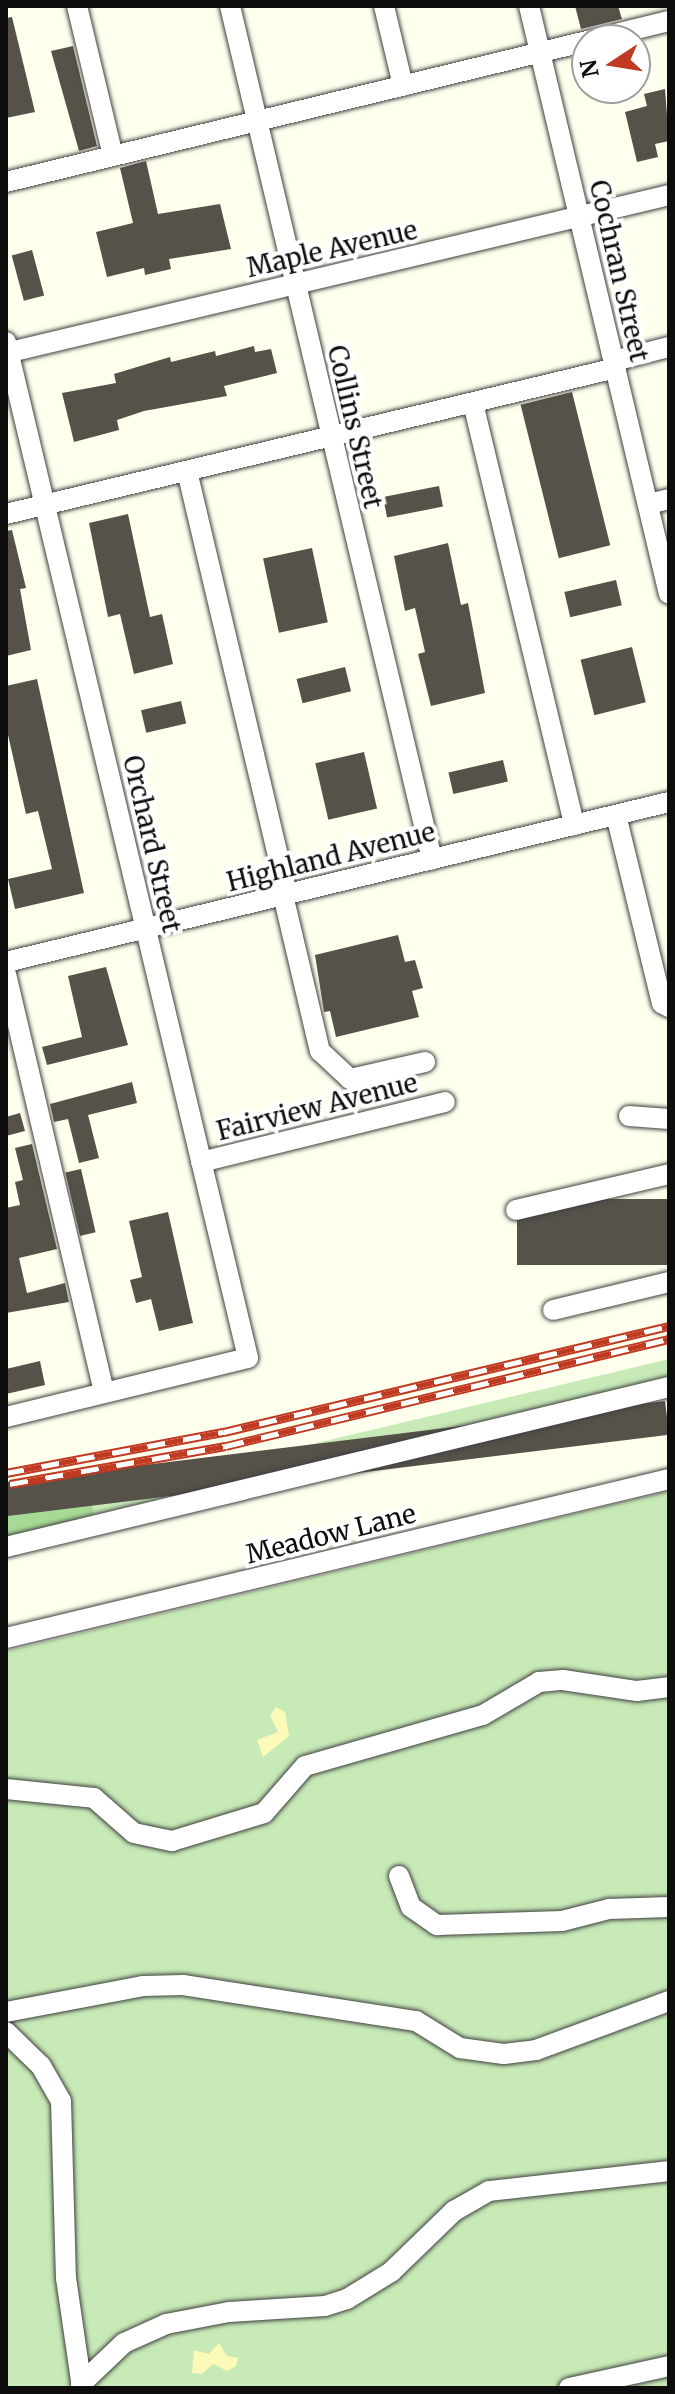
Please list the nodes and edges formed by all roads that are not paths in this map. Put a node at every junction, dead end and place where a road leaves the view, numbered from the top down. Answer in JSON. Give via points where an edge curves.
{"nodes":[{"id":1,"x":77,"y":6,"type":"edge"},
{"id":2,"x":230,"y":6,"type":"edge"},
{"id":3,"x":384,"y":6,"type":"edge"},
{"id":4,"x":529,"y":6,"type":"edge"},
{"id":5,"x":571,"y":44,"type":"edge"},
{"id":6,"x":540,"y":52,"type":"junction"},
{"id":7,"x":403,"y":86,"type":"junction"},
{"id":8,"x":259,"y":121,"type":"junction"},
{"id":9,"x":113,"y":156,"type":"junction"},
{"id":10,"x":6,"y":182,"type":"edge"},
{"id":11,"x":669,"y":195,"type":"edge"},
{"id":12,"x":579,"y":217,"type":"junction"},
{"id":13,"x":295,"y":285,"type":"junction"},
{"id":14,"x":669,"y":347,"type":"edge"},
{"id":15,"x":7,"y":349,"type":"edge"},
{"id":16,"x":615,"y":365,"type":"junction"},
{"id":17,"x":473,"y":403,"type":"junction"},
{"id":18,"x":331,"y":437,"type":"junction"},
{"id":19,"x":187,"y":471,"type":"junction"},
{"id":20,"x":669,"y":499,"type":"edge"},
{"id":21,"x":648,"y":504,"type":"junction"},
{"id":22,"x":45,"y":505,"type":"junction"},
{"id":23,"x":6,"y":514,"type":"edge"},
{"id":24,"x":669,"y":594,"type":"edge"},
{"id":25,"x":669,"y":802,"type":"edge"},
{"id":26,"x":616,"y":815,"type":"junction"},
{"id":27,"x":574,"y":825,"type":"junction"},
{"id":28,"x":432,"y":859,"type":"junction"},
{"id":29,"x":285,"y":895,"type":"junction"},
{"id":30,"x":146,"y":928,"type":"junction"},
{"id":31,"x":6,"y":962,"type":"edge"},
{"id":32,"x":6,"y":974,"type":"edge"},
{"id":33,"x":669,"y":1007,"type":"edge"},
{"id":34,"x":15,"y":1055,"type":"edge"},
{"id":35,"x":425,"y":1062,"type":"dead end"},
{"id":36,"x":445,"y":1102,"type":"dead end"},
{"id":37,"x":629,"y":1116,"type":"dead end"},
{"id":38,"x":669,"y":1119,"type":"edge"},
{"id":39,"x":201,"y":1162,"type":"junction"},
{"id":40,"x":669,"y":1174,"type":"edge"},
{"id":41,"x":516,"y":1210,"type":"dead end"},
{"id":42,"x":669,"y":1282,"type":"edge"},
{"id":43,"x":553,"y":1310,"type":"dead end"},
{"id":44,"x":669,"y":1387,"type":"edge"},
{"id":45,"x":104,"y":1393,"type":"junction"},
{"id":46,"x":6,"y":1417,"type":"edge"},
{"id":47,"x":669,"y":1479,"type":"edge"},
{"id":48,"x":6,"y":1547,"type":"edge"},
{"id":49,"x":6,"y":1638,"type":"edge"},
{"id":50,"x":669,"y":1687,"type":"edge"},
{"id":51,"x":6,"y":1789,"type":"edge"},
{"id":52,"x":399,"y":1876,"type":"dead end"},
{"id":53,"x":669,"y":1907,"type":"edge"},
{"id":54,"x":669,"y":2001,"type":"edge"},
{"id":55,"x":6,"y":2012,"type":"edge"},
{"id":56,"x":6,"y":2032,"type":"edge"},
{"id":57,"x":669,"y":2171,"type":"edge"},
{"id":58,"x":669,"y":2366,"type":"edge"},
{"id":59,"x":81,"y":2386,"type":"edge"},
{"id":60,"x":569,"y":2388,"type":"edge"}],
"edges":[{"from":1,"to":9,"type":"street"},
{"from":2,"to":8,"type":"street","name":"Collins Street"},
{"from":3,"to":7,"type":"street"},
{"from":4,"to":6,"type":"street","name":"Cochran Street"},
{"from":5,"to":6,"type":"street"},
{"from":6,"to":7,"type":"street"},
{"from":6,"to":12,"type":"street","name":"Cochran Street"},
{"from":7,"to":8,"type":"street"},
{"from":8,"to":9,"type":"street"},
{"from":8,"to":13,"type":"street","name":"Collins Street"},
{"from":9,"to":10,"type":"street"},
{"from":11,"to":12,"type":"street","name":"Maple Avenue"},
{"from":12,"to":13,"type":"street","name":"Maple Avenue"},
{"from":12,"to":16,"type":"street","name":"Cochran Street"},
{"from":13,"to":15,"type":"street","name":"Maple Avenue"},
{"from":13,"to":18,"type":"street","name":"Collins Street"},
{"from":14,"to":16,"type":"street"},
{"from":15,"to":22,"type":"street","name":"Orchard Street"},
{"from":16,"to":17,"type":"street"},
{"from":16,"to":21,"type":"street","name":"Cochran Street"},
{"from":17,"to":18,"type":"street"},
{"from":17,"to":27,"type":"street"},
{"from":18,"to":19,"type":"street"},
{"from":18,"to":28,"type":"street","name":"Collins Street"},
{"from":19,"to":22,"type":"street"},
{"from":19,"to":29,"type":"street"},
{"from":20,"to":21,"type":"street"},
{"from":21,"to":24,"type":"street","name":"Cochran Street"},
{"from":22,"to":23,"type":"street"},
{"from":22,"to":30,"type":"street","name":"Orchard Street"},
{"from":25,"to":26,"type":"street","name":"Highland Avenue"},
{"from":26,"to":27,"type":"street","name":"Highland Avenue"},
{"from":26,"to":33,"type":"street","via":[[662,1003]]},
{"from":27,"to":28,"type":"street","name":"Highland Avenue"},
{"from":28,"to":29,"type":"street","name":"Highland Avenue"},
{"from":29,"to":30,"type":"street","name":"Highland Avenue"},
{"from":29,"to":35,"type":"street","via":[[320,1051],[350,1079]]},
{"from":30,"to":31,"type":"street","name":"Highland Avenue"},
{"from":30,"to":39,"type":"street","name":"Orchard Street"},
{"from":32,"to":34,"type":"street"},
{"from":34,"to":45,"type":"street"},
{"from":36,"to":39,"type":"street","name":"Fairview Avenue"},
{"from":37,"to":38,"type":"street"},
{"from":39,"to":45,"type":"street","name":"Orchard Street","via":[[248,1358]]},
{"from":40,"to":41,"type":"street"},
{"from":42,"to":43,"type":"street"},
{"from":44,"to":48,"type":"street"},
{"from":45,"to":46,"type":"street"},
{"from":47,"to":49,"type":"street","name":"Meadow Lane"},
{"from":50,"to":51,"type":"street","via":[[637,1691],[563,1680],[539,1682],[483,1715],[305,1766],[264,1813],[172,1841],[134,1833],[94,1798]]},
{"from":52,"to":53,"type":"street","via":[[411,1907],[437,1925],[562,1921],[609,1909]]},
{"from":54,"to":55,"type":"street","via":[[536,2050],[504,2054],[460,2048],[416,2021],[183,1985],[143,1986]]},
{"from":56,"to":59,"type":"street","via":[[41,2066],[61,2101],[65,2265]]},
{"from":57,"to":59,"type":"street","via":[[489,2191],[454,2211],[391,2272],[347,2299],[166,2324],[124,2343]]},
{"from":58,"to":60,"type":"street"}]}
